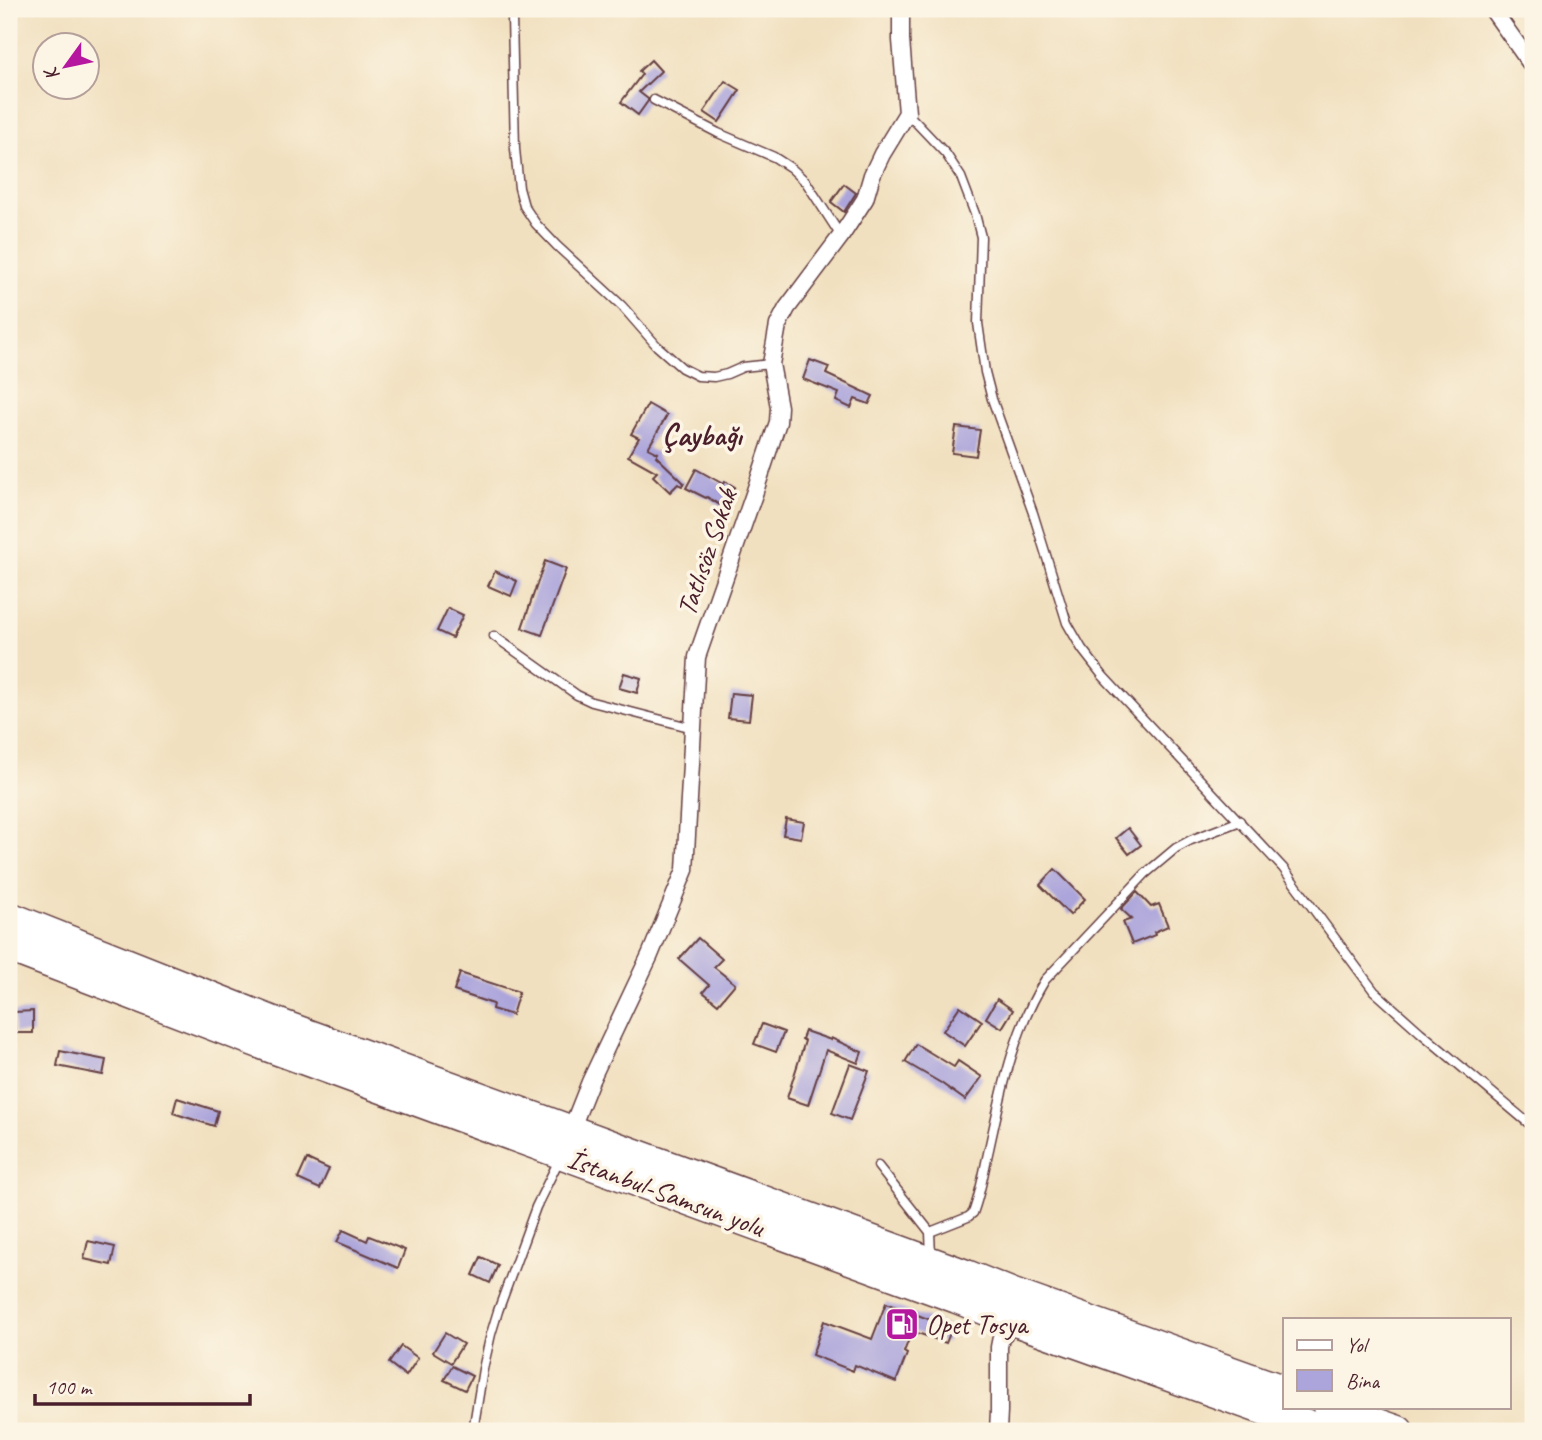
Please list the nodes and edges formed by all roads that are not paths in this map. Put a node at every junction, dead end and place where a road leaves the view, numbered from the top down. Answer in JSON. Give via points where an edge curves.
{"nodes":[{"id":1,"x":509,"y":9,"type":"edge"},
{"id":2,"x":901,"y":9,"type":"edge"},
{"id":3,"x":1492,"y":9,"type":"edge"},
{"id":4,"x":1533,"y":67,"type":"edge"},
{"id":5,"x":654,"y":100,"type":"dead end"},
{"id":6,"x":907,"y":113,"type":"junction"},
{"id":7,"x":841,"y":236,"type":"junction"},
{"id":8,"x":771,"y":364,"type":"junction"},
{"id":9,"x":494,"y":636,"type":"dead end"},
{"id":10,"x":693,"y":728,"type":"junction"},
{"id":11,"x":1240,"y":821,"type":"junction"},
{"id":12,"x":9,"y":917,"type":"edge"},
{"id":13,"x":9,"y":947,"type":"edge"},
{"id":14,"x":1533,"y":1127,"type":"edge"},
{"id":15,"x":567,"y":1142,"type":"junction"},
{"id":16,"x":878,"y":1166,"type":"dead end"},
{"id":17,"x":930,"y":1232,"type":"junction"},
{"id":18,"x":931,"y":1262,"type":"junction"},
{"id":19,"x":1005,"y":1333,"type":"dead end"},
{"id":20,"x":1283,"y":1390,"type":"edge"},
{"id":21,"x":1332,"y":1408,"type":"edge"},
{"id":22,"x":473,"y":1431,"type":"edge"},
{"id":23,"x":998,"y":1431,"type":"edge"},
{"id":24,"x":1324,"y":1431,"type":"edge"},
{"id":25,"x":1398,"y":1431,"type":"edge"}],
"edges":[{"from":1,"to":8,"type":"lane","via":[[519,188],[536,224],[682,369],[714,377]]},
{"from":2,"to":6,"type":"street"},
{"from":3,"to":4,"type":"street"},
{"from":5,"to":7,"type":"lane","via":[[792,168]]},
{"from":6,"to":7,"type":"street","name":"Tatlısöz Sokak","via":[[882,153],[865,200]]},
{"from":6,"to":11,"type":"lane","via":[[946,154],[975,214],[981,237],[978,323],[985,372],[1068,624],[1102,676]]},
{"from":7,"to":8,"type":"street","name":"Tatlısöz Sokak","via":[[787,309],[778,326]]},
{"from":8,"to":10,"type":"street","name":"Tatlısöz Sokak","via":[[778,422],[697,657]]},
{"from":9,"to":10,"type":"lane","via":[[592,702]]},
{"from":10,"to":15,"type":"street","name":"Tatlısöz Sokak","via":[[685,870]]},
{"from":11,"to":14,"type":"lane","via":[[1283,868],[1374,991]]},
{"from":11,"to":17,"type":"lane","via":[[1191,839],[1144,874],[1045,980],[1009,1063],[973,1213]]},
{"from":12,"to":15,"type":"highway","name":"İstanbul-Samsun yolu"},
{"from":13,"to":15,"type":"highway","name":"İstanbul-Samsun yolu","via":[[271,1047]]},
{"from":15,"to":18,"type":"highway","name":"İstanbul-Samsun yolu"},
{"from":15,"to":22,"type":"lane","via":[[536,1207],[498,1311]]},
{"from":15,"to":24,"type":"highway","name":"İstanbul-Samsun yolu","via":[[1017,1322]]},
{"from":16,"to":17,"type":"lane"},
{"from":17,"to":18,"type":"lane"},
{"from":18,"to":20,"type":"highway","name":"İstanbul-Samsun yolu"},
{"from":19,"to":23,"type":"street","via":[[999,1347]]},
{"from":21,"to":25,"type":"highway"}]}
